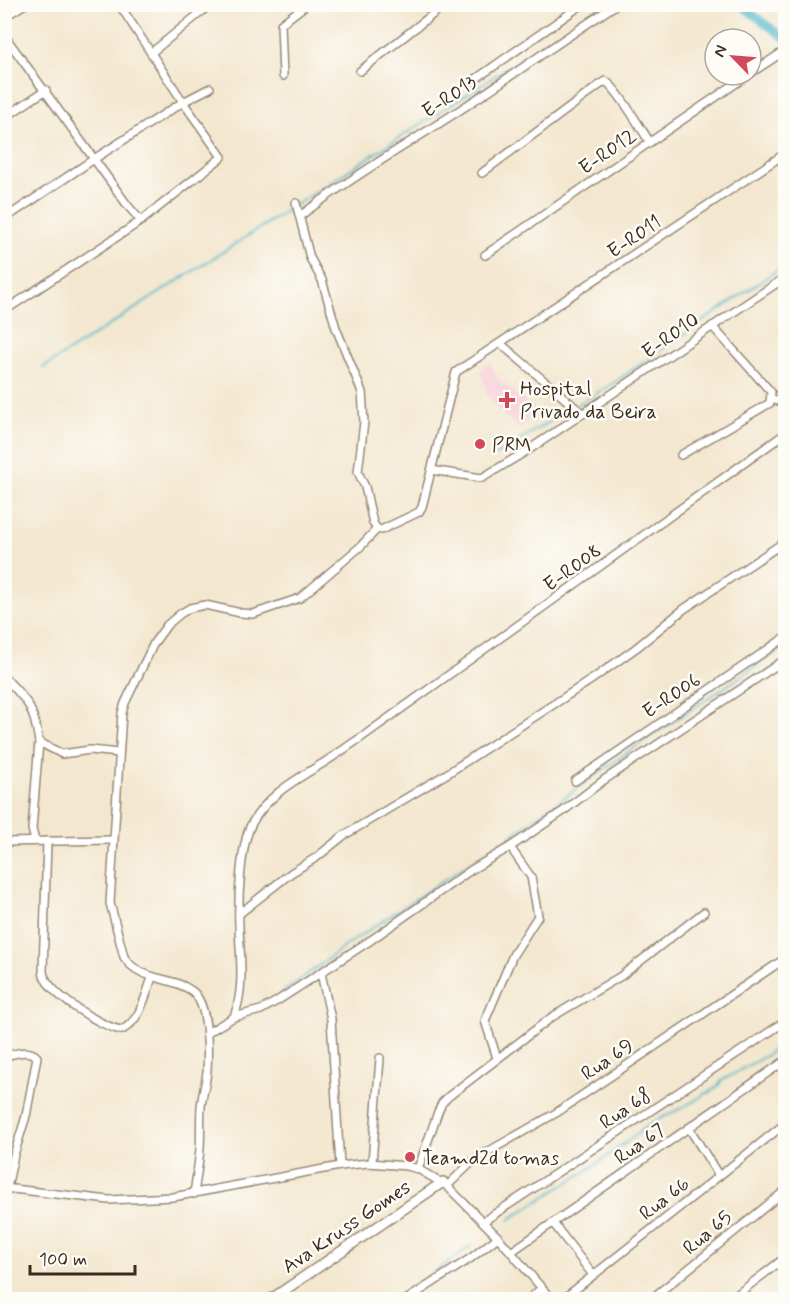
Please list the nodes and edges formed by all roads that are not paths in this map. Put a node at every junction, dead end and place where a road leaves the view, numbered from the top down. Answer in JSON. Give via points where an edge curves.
{"nodes":[{"id":1,"x":25,"y":4,"type":"edge"},
{"id":2,"x":119,"y":4,"type":"edge"},
{"id":3,"x":211,"y":4,"type":"edge"},
{"id":4,"x":307,"y":4,"type":"edge"},
{"id":5,"x":446,"y":4,"type":"edge"},
{"id":6,"x":583,"y":4,"type":"edge"},
{"id":7,"x":617,"y":4,"type":"edge"},
{"id":8,"x":4,"y":17,"type":"edge"},
{"id":9,"x":4,"y":35,"type":"edge"},
{"id":10,"x":786,"y":50,"type":"edge"},
{"id":11,"x":151,"y":53,"type":"junction"},
{"id":12,"x":763,"y":65,"type":"edge"},
{"id":13,"x":360,"y":72,"type":"dead end"},
{"id":14,"x":283,"y":76,"type":"dead end"},
{"id":15,"x":470,"y":83,"type":"dead end"},
{"id":16,"x":730,"y":87,"type":"edge"},
{"id":17,"x":210,"y":88,"type":"dead end"},
{"id":18,"x":46,"y":90,"type":"junction"},
{"id":19,"x":183,"y":102,"type":"junction"},
{"id":20,"x":4,"y":118,"type":"edge"},
{"id":21,"x":650,"y":142,"type":"junction"},
{"id":22,"x":786,"y":153,"type":"edge"},
{"id":23,"x":94,"y":159,"type":"junction"},
{"id":24,"x":482,"y":173,"type":"dead end"},
{"id":25,"x":296,"y":203,"type":"dead end"},
{"id":26,"x":300,"y":216,"type":"junction"},
{"id":27,"x":4,"y":219,"type":"edge"},
{"id":28,"x":141,"y":221,"type":"junction"},
{"id":29,"x":485,"y":255,"type":"dead end"},
{"id":30,"x":786,"y":278,"type":"edge"},
{"id":31,"x":4,"y":311,"type":"edge"},
{"id":32,"x":712,"y":326,"type":"junction"},
{"id":33,"x":501,"y":345,"type":"junction"},
{"id":34,"x":772,"y":399,"type":"junction"},
{"id":35,"x":786,"y":404,"type":"edge"},
{"id":36,"x":583,"y":414,"type":"junction"},
{"id":37,"x":786,"y":434,"type":"edge"},
{"id":38,"x":681,"y":455,"type":"dead end"},
{"id":39,"x":431,"y":470,"type":"junction"},
{"id":40,"x":377,"y":529,"type":"junction"},
{"id":41,"x":786,"y":541,"type":"edge"},
{"id":42,"x":786,"y":637,"type":"edge"},
{"id":43,"x":786,"y":659,"type":"edge"},
{"id":44,"x":778,"y":664,"type":"junction"},
{"id":45,"x":786,"y":673,"type":"edge"},
{"id":46,"x":4,"y":677,"type":"edge"},
{"id":47,"x":39,"y":742,"type":"junction"},
{"id":48,"x":119,"y":753,"type":"junction"},
{"id":49,"x":575,"y":781,"type":"dead end"},
{"id":50,"x":32,"y":829,"type":"junction"},
{"id":51,"x":112,"y":840,"type":"junction"},
{"id":52,"x":35,"y":841,"type":"junction"},
{"id":53,"x":47,"y":841,"type":"junction"},
{"id":54,"x":4,"y":842,"type":"edge"},
{"id":55,"x":24,"y":842,"type":"junction"},
{"id":56,"x":510,"y":847,"type":"junction"},
{"id":57,"x":704,"y":912,"type":"dead end"},
{"id":58,"x":239,"y":914,"type":"junction"},
{"id":59,"x":786,"y":958,"type":"edge"},
{"id":60,"x":321,"y":973,"type":"junction"},
{"id":61,"x":152,"y":978,"type":"junction"},
{"id":62,"x":234,"y":1017,"type":"junction"},
{"id":63,"x":786,"y":1021,"type":"edge"},
{"id":64,"x":207,"y":1033,"type":"junction"},
{"id":65,"x":4,"y":1056,"type":"edge"},
{"id":66,"x":380,"y":1058,"type":"dead end"},
{"id":67,"x":497,"y":1058,"type":"junction"},
{"id":68,"x":786,"y":1060,"type":"edge"},
{"id":69,"x":786,"y":1123,"type":"edge"},
{"id":70,"x":689,"y":1128,"type":"junction"},
{"id":71,"x":372,"y":1163,"type":"junction"},
{"id":72,"x":340,"y":1166,"type":"junction"},
{"id":73,"x":418,"y":1169,"type":"junction"},
{"id":74,"x":719,"y":1176,"type":"junction"},
{"id":75,"x":445,"y":1184,"type":"junction"},
{"id":76,"x":6,"y":1188,"type":"edge"},
{"id":77,"x":786,"y":1190,"type":"edge"},
{"id":78,"x":194,"y":1194,"type":"junction"},
{"id":79,"x":484,"y":1221,"type":"junction"},
{"id":80,"x":553,"y":1223,"type":"junction"},
{"id":81,"x":498,"y":1237,"type":"junction"},
{"id":82,"x":511,"y":1252,"type":"junction"},
{"id":83,"x":785,"y":1259,"type":"edge"},
{"id":84,"x":593,"y":1275,"type":"junction"},
{"id":85,"x":542,"y":1288,"type":"junction"},
{"id":86,"x":270,"y":1299,"type":"edge"},
{"id":87,"x":406,"y":1299,"type":"edge"},
{"id":88,"x":528,"y":1299,"type":"edge"},
{"id":89,"x":552,"y":1299,"type":"edge"},
{"id":90,"x":562,"y":1299,"type":"edge"},
{"id":91,"x":650,"y":1299,"type":"edge"},
{"id":92,"x":730,"y":1299,"type":"edge"}],
"edges":[{"from":1,"to":8,"type":"street"},
{"from":2,"to":11,"type":"street"},
{"from":3,"to":11,"type":"street"},
{"from":4,"to":14,"type":"street","via":[[281,24]]},
{"from":5,"to":13,"type":"street"},
{"from":6,"to":15,"type":"street"},
{"from":7,"to":26,"type":"street","name":"E-R013"},
{"from":9,"to":18,"type":"street"},
{"from":10,"to":12,"type":"street","name":"E-R012"},
{"from":11,"to":19,"type":"street"},
{"from":16,"to":21,"type":"street","name":"E-R012"},
{"from":17,"to":19,"type":"street"},
{"from":18,"to":20,"type":"street"},
{"from":18,"to":23,"type":"street"},
{"from":19,"to":23,"type":"street"},
{"from":19,"to":28,"type":"street","via":[[222,158]]},
{"from":21,"to":24,"type":"street","via":[[605,81]]},
{"from":21,"to":29,"type":"street","name":"E-R012"},
{"from":22,"to":33,"type":"street","name":"E-R011"},
{"from":23,"to":27,"type":"street"},
{"from":23,"to":28,"type":"street"},
{"from":25,"to":26,"type":"street"},
{"from":26,"to":40,"type":"street","via":[[310,258],[322,280],[362,392],[364,422],[358,472]]},
{"from":28,"to":31,"type":"street"},
{"from":30,"to":32,"type":"street","name":"E-R010"},
{"from":32,"to":34,"type":"street","via":[[771,393]]},
{"from":32,"to":36,"type":"street","name":"E-R010"},
{"from":33,"to":36,"type":"street"},
{"from":33,"to":39,"type":"street","name":"E-R011","via":[[456,372]]},
{"from":34,"to":35,"type":"street"},
{"from":34,"to":38,"type":"street"},
{"from":36,"to":39,"type":"street","name":"E-R010","via":[[482,478]]},
{"from":37,"to":58,"type":"street","name":"E-R008","via":[[378,726],[281,789],[251,825],[245,843]]},
{"from":39,"to":40,"type":"street","name":"E-R011","via":[[419,512]]},
{"from":40,"to":48,"type":"street","via":[[300,598],[253,614],[205,604],[190,608],[167,625],[154,643],[125,704]]},
{"from":41,"to":58,"type":"street","via":[[684,609],[594,678],[343,836]]},
{"from":42,"to":49,"type":"street","name":"E-R006"},
{"from":43,"to":44,"type":"street"},
{"from":44,"to":45,"type":"street"},
{"from":44,"to":56,"type":"street"},
{"from":46,"to":47,"type":"street","via":[[33,710]]},
{"from":47,"to":48,"type":"street","via":[[62,754],[90,750]]},
{"from":47,"to":50,"type":"street"},
{"from":48,"to":51,"type":"street"},
{"from":50,"to":52,"type":"street"},
{"from":50,"to":55,"type":"street"},
{"from":51,"to":53,"type":"street"},
{"from":51,"to":61,"type":"street","via":[[110,903],[121,946],[128,963]]},
{"from":52,"to":53,"type":"street"},
{"from":52,"to":55,"type":"street"},
{"from":53,"to":61,"type":"street","via":[[43,972],[47,982],[63,1000],[122,1030],[130,1026],[139,1012]]},
{"from":54,"to":55,"type":"street"},
{"from":56,"to":60,"type":"street"},
{"from":56,"to":67,"type":"street","via":[[531,877],[538,916],[513,955],[485,1021]]},
{"from":57,"to":67,"type":"street","via":[[621,976],[552,1017]]},
{"from":58,"to":62,"type":"street","name":"E-R008","via":[[242,989]]},
{"from":59,"to":75,"type":"street","name":"Rua 69","via":[[556,1113],[475,1160]]},
{"from":60,"to":62,"type":"street","via":[[261,1010]]},
{"from":60,"to":72,"type":"street","via":[[331,1019]]},
{"from":61,"to":64,"type":"street","via":[[192,991],[201,1005]]},
{"from":62,"to":64,"type":"street"},
{"from":63,"to":79,"type":"street","name":"Rua 68"},
{"from":64,"to":78,"type":"street","via":[[207,1072]]},
{"from":65,"to":76,"type":"street","via":[[24,1052],[38,1057]]},
{"from":66,"to":71,"type":"street"},
{"from":67,"to":73,"type":"street","via":[[442,1103]]},
{"from":68,"to":70,"type":"street","name":"Rua 67"},
{"from":69,"to":74,"type":"street","name":"Rua 66"},
{"from":70,"to":74,"type":"street"},
{"from":70,"to":80,"type":"street","name":"Rua 67"},
{"from":71,"to":72,"type":"street"},
{"from":71,"to":73,"type":"street"},
{"from":72,"to":78,"type":"street"},
{"from":73,"to":75,"type":"street"},
{"from":74,"to":84,"type":"street","name":"Rua 66"},
{"from":75,"to":79,"type":"street"},
{"from":75,"to":86,"type":"street","name":"Ava Kruss Gomes"},
{"from":76,"to":78,"type":"street","via":[[109,1200]]},
{"from":77,"to":91,"type":"street","name":"Rua 65"},
{"from":79,"to":81,"type":"street"},
{"from":80,"to":82,"type":"street","name":"Rua 67"},
{"from":80,"to":84,"type":"street"},
{"from":81,"to":82,"type":"street"},
{"from":81,"to":87,"type":"street"},
{"from":82,"to":85,"type":"street"},
{"from":83,"to":92,"type":"street"},
{"from":84,"to":90,"type":"street","name":"Rua 66"},
{"from":85,"to":88,"type":"street"},
{"from":85,"to":89,"type":"street"}]}
